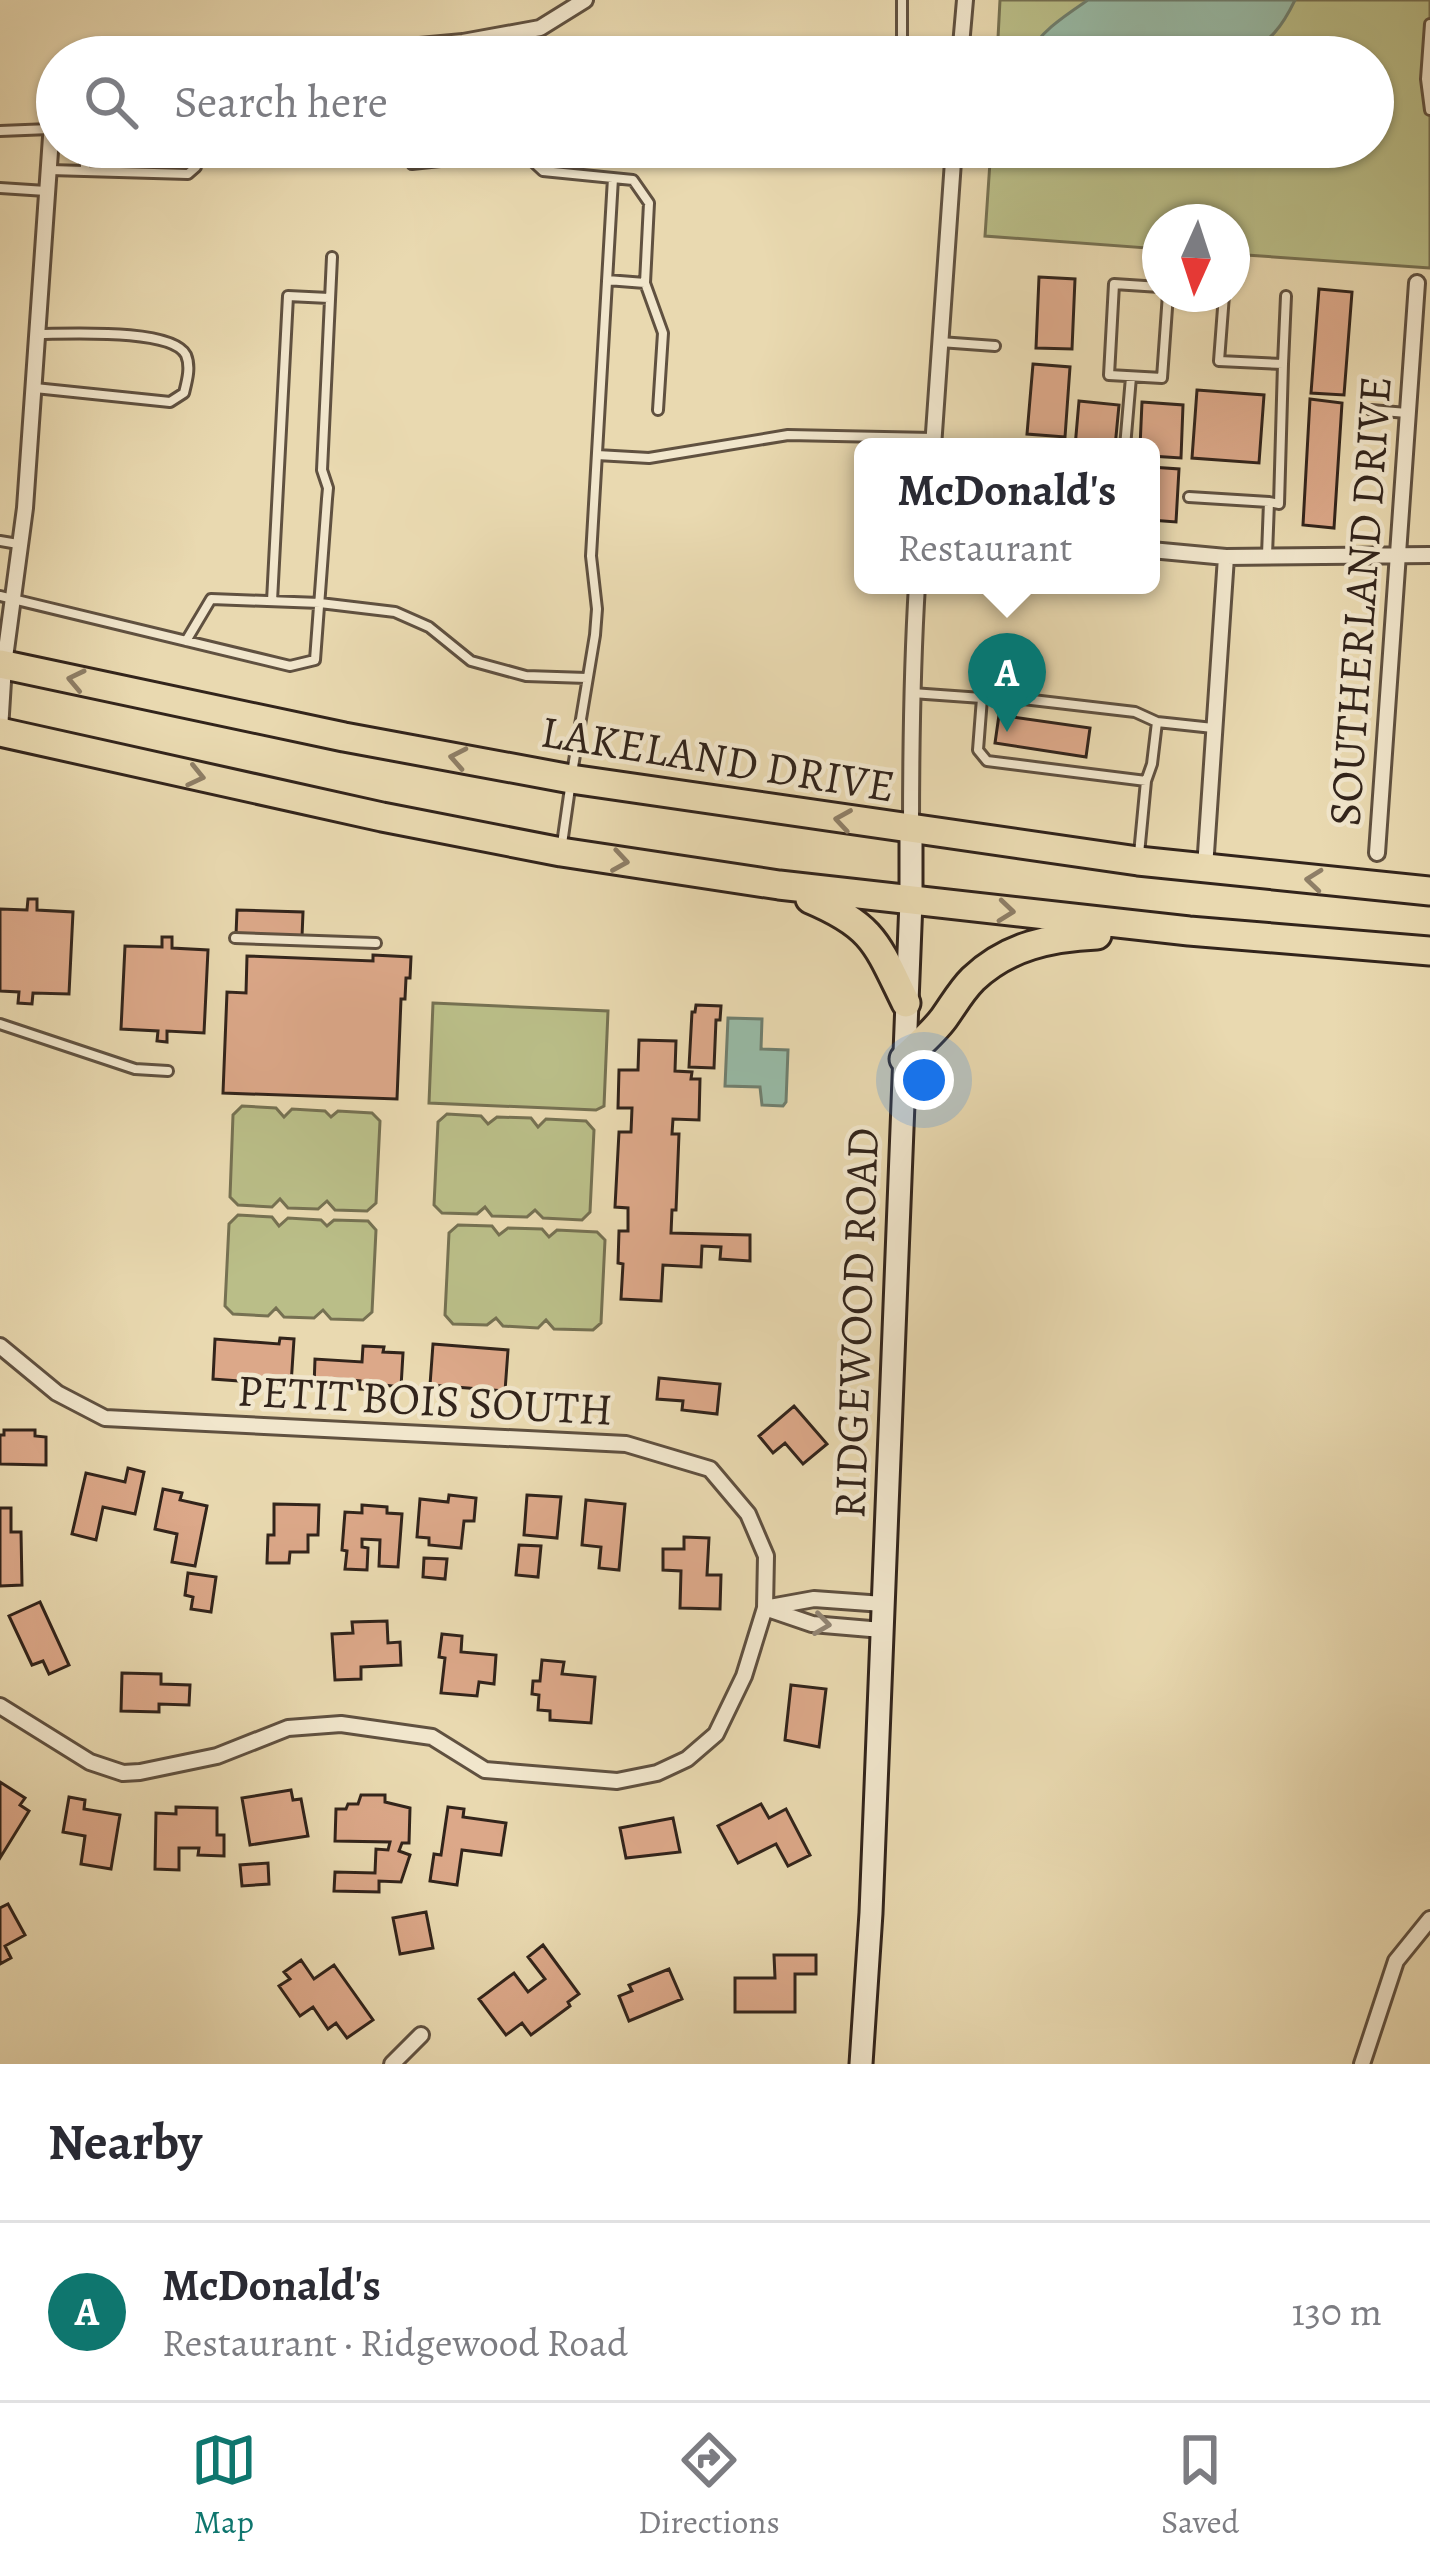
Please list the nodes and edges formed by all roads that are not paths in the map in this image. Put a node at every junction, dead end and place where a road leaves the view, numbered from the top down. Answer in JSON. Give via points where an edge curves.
{"nodes":[{"id":1,"x":585,"y":0,"type":"edge"},
{"id":2,"x":902,"y":0,"type":"edge"},
{"id":3,"x":964,"y":0,"type":"edge"},
{"id":4,"x":1430,"y":24,"type":"edge"},
{"id":5,"x":500,"y":35,"type":"joint"},
{"id":6,"x":497,"y":36,"type":"edge"},
{"id":7,"x":902,"y":36,"type":"edge"},
{"id":8,"x":962,"y":36,"type":"edge"},
{"id":9,"x":1430,"y":110,"type":"edge"},
{"id":10,"x":36,"y":130,"type":"edge"},
{"id":11,"x":0,"y":131,"type":"edge"},
{"id":12,"x":195,"y":168,"type":"edge"},
{"id":13,"x":538,"y":168,"type":"edge"},
{"id":14,"x":952,"y":168,"type":"edge"},
{"id":15,"x":48,"y":170,"type":"joint"},
{"id":16,"x":85,"y":170,"type":"joint"},
{"id":17,"x":613,"y":178,"type":"junction"},
{"id":18,"x":0,"y":188,"type":"edge"},
{"id":19,"x":47,"y":191,"type":"junction"},
{"id":20,"x":332,"y":257,"type":"dead end"},
{"id":21,"x":608,"y":280,"type":"junction"},
{"id":22,"x":645,"y":283,"type":"junction"},
{"id":23,"x":1417,"y":283,"type":"dead end"},
{"id":24,"x":1142,"y":285,"type":"edge"},
{"id":25,"x":1286,"y":296,"type":"dead end"},
{"id":26,"x":330,"y":298,"type":"junction"},
{"id":27,"x":1167,"y":312,"type":"edge"},
{"id":28,"x":1223,"y":312,"type":"edge"},
{"id":29,"x":37,"y":334,"type":"junction"},
{"id":30,"x":940,"y":342,"type":"junction"},
{"id":31,"x":995,"y":346,"type":"dead end"},
{"id":32,"x":1282,"y":364,"type":"junction"},
{"id":33,"x":1131,"y":376,"type":"junction"},
{"id":34,"x":33,"y":388,"type":"junction"},
{"id":35,"x":658,"y":410,"type":"dead end"},
{"id":36,"x":1371,"y":410,"type":"dead end"},
{"id":37,"x":1407,"y":413,"type":"junction"},
{"id":38,"x":933,"y":438,"type":"edge"},
{"id":39,"x":1126,"y":438,"type":"edge"},
{"id":40,"x":854,"y":439,"type":"edge"},
{"id":41,"x":597,"y":455,"type":"junction"},
{"id":42,"x":1189,"y":497,"type":"dead end"},
{"id":43,"x":1269,"y":502,"type":"junction"},
{"id":44,"x":0,"y":541,"type":"edge"},
{"id":45,"x":20,"y":544,"type":"junction"},
{"id":46,"x":1160,"y":551,"type":"edge"},
{"id":47,"x":1396,"y":554,"type":"junction"},
{"id":48,"x":1430,"y":555,"type":"edge"},
{"id":49,"x":1267,"y":556,"type":"junction"},
{"id":50,"x":1226,"y":557,"type":"junction"},
{"id":51,"x":916,"y":594,"type":"edge"},
{"id":52,"x":6,"y":597,"type":"edge"},
{"id":53,"x":272,"y":601,"type":"junction"},
{"id":54,"x":320,"y":603,"type":"junction"},
{"id":55,"x":186,"y":641,"type":"junction"},
{"id":56,"x":2,"y":664,"type":"edge"},
{"id":57,"x":586,"y":678,"type":"junction"},
{"id":58,"x":910,"y":693,"type":"junction"},
{"id":59,"x":982,"y":698,"type":"junction"},
{"id":60,"x":1157,"y":722,"type":"junction"},
{"id":61,"x":1214,"y":728,"type":"junction"},
{"id":62,"x":0,"y":731,"type":"edge"},
{"id":63,"x":572,"y":779,"type":"junction"},
{"id":64,"x":1147,"y":781,"type":"junction"},
{"id":65,"x":911,"y":830,"type":"junction"},
{"id":66,"x":562,"y":852,"type":"junction"},
{"id":67,"x":1378,"y":853,"type":"dead end"},
{"id":68,"x":1138,"y":861,"type":"junction"},
{"id":69,"x":1205,"y":868,"type":"junction"},
{"id":70,"x":779,"y":885,"type":"junction"},
{"id":71,"x":1430,"y":891,"type":"edge"},
{"id":72,"x":911,"y":901,"type":"junction"},
{"id":73,"x":1189,"y":931,"type":"junction"},
{"id":74,"x":235,"y":938,"type":"dead end"},
{"id":75,"x":376,"y":943,"type":"dead end"},
{"id":76,"x":1430,"y":951,"type":"edge"},
{"id":77,"x":906,"y":1004,"type":"junction"},
{"id":78,"x":0,"y":1024,"type":"edge"},
{"id":79,"x":904,"y":1060,"type":"junction"},
{"id":80,"x":168,"y":1071,"type":"dead end"},
{"id":81,"x":0,"y":1346,"type":"edge"},
{"id":82,"x":884,"y":1604,"type":"junction"},
{"id":83,"x":765,"y":1608,"type":"junction"},
{"id":84,"x":882,"y":1630,"type":"junction"},
{"id":85,"x":0,"y":1706,"type":"edge"},
{"id":86,"x":1430,"y":1918,"type":"edge"},
{"id":87,"x":421,"y":2035,"type":"dead end"},
{"id":88,"x":392,"y":2064,"type":"edge"},
{"id":89,"x":861,"y":2064,"type":"edge"},
{"id":90,"x":1363,"y":2064,"type":"edge"}],
"edges":[{"from":1,"to":5,"type":"street","via":[[539,28]]},
{"from":2,"to":7,"type":"lane"},
{"from":3,"to":8,"type":"street"},
{"from":4,"to":9,"type":"lane"},
{"from":5,"to":6,"type":"street"},
{"from":10,"to":11,"type":"lane"},
{"from":12,"to":16,"type":"lane"},
{"from":13,"to":17,"type":"lane"},
{"from":14,"to":30,"type":"street"},
{"from":15,"to":16,"type":"lane"},
{"from":15,"to":19,"type":"street"},
{"from":17,"to":21,"type":"lane"},
{"from":17,"to":22,"type":"lane","via":[[634,180],[649,203]]},
{"from":18,"to":19,"type":"lane"},
{"from":19,"to":29,"type":"street"},
{"from":20,"to":26,"type":"lane"},
{"from":21,"to":22,"type":"lane"},
{"from":21,"to":41,"type":"lane"},
{"from":22,"to":35,"type":"lane","via":[[663,333]]},
{"from":23,"to":37,"type":"street","name":"SOUTHERLAND DRIVE"},
{"from":24,"to":33,"type":"lane","via":[[1114,284],[1108,375]]},
{"from":25,"to":32,"type":"lane"},
{"from":26,"to":53,"type":"lane","via":[[288,296]]},
{"from":26,"to":54,"type":"lane"},
{"from":27,"to":33,"type":"lane","via":[[1162,378]]},
{"from":28,"to":32,"type":"lane","via":[[1219,361]]},
{"from":29,"to":34,"type":"street"},
{"from":29,"to":34,"type":"lane","via":[[171,342],[185,353],[189,372],[184,393],[170,402]]},
{"from":30,"to":31,"type":"lane"},
{"from":30,"to":38,"type":"street"},
{"from":32,"to":43,"type":"lane","via":[[1279,504]]},
{"from":33,"to":39,"type":"lane"},
{"from":34,"to":45,"type":"street"},
{"from":36,"to":37,"type":"lane"},
{"from":37,"to":47,"type":"street","name":"SOUTHERLAND DRIVE"},
{"from":40,"to":41,"type":"lane","via":[[788,435],[649,458]]},
{"from":41,"to":57,"type":"lane","via":[[597,609]]},
{"from":42,"to":43,"type":"lane"},
{"from":43,"to":49,"type":"lane"},
{"from":44,"to":45,"type":"lane"},
{"from":45,"to":52,"type":"street"},
{"from":46,"to":50,"type":"street"},
{"from":47,"to":48,"type":"street"},
{"from":47,"to":49,"type":"street"},
{"from":47,"to":67,"type":"street","name":"SOUTHERLAND DRIVE"},
{"from":49,"to":50,"type":"street"},
{"from":50,"to":61,"type":"street"},
{"from":51,"to":58,"type":"street","name":"RIDGEWOOD ROAD"},
{"from":52,"to":55,"type":"lane"},
{"from":52,"to":56,"type":"street"},
{"from":53,"to":54,"type":"lane"},
{"from":53,"to":55,"type":"lane","via":[[211,598]]},
{"from":54,"to":55,"type":"lane","via":[[315,660],[290,667]]},
{"from":54,"to":57,"type":"lane","via":[[394,612],[429,627],[471,661],[526,676]]},
{"from":56,"to":62,"type":"street"},
{"from":63,"to":56,"type":"highway","name":"LAKELAND DRIVE","one_way":true},
{"from":57,"to":63,"type":"lane"},
{"from":58,"to":59,"type":"lane"},
{"from":58,"to":65,"type":"street","name":"RIDGEWOOD ROAD"},
{"from":59,"to":60,"type":"lane","via":[[1135,712]]},
{"from":59,"to":64,"type":"lane","via":[[978,750],[987,761]]},
{"from":60,"to":61,"type":"lane"},
{"from":60,"to":64,"type":"lane"},
{"from":61,"to":69,"type":"street"},
{"from":62,"to":66,"type":"highway","one_way":true},
{"from":65,"to":63,"type":"highway","name":"LAKELAND DRIVE","one_way":true},
{"from":63,"to":66,"type":"lane"},
{"from":64,"to":68,"type":"lane"},
{"from":65,"to":68,"type":"highway","name":"LAKELAND DRIVE"},
{"from":65,"to":72,"type":"street","name":"RIDGEWOOD ROAD"},
{"from":66,"to":70,"type":"highway","one_way":true},
{"from":68,"to":69,"type":"highway","name":"LAKELAND DRIVE"},
{"from":71,"to":69,"type":"highway","name":"LAKELAND DRIVE","one_way":true},
{"from":70,"to":72,"type":"highway"},
{"from":70,"to":77,"type":"highway","via":[[861,926]]},
{"from":72,"to":73,"type":"highway","one_way":true},
{"from":72,"to":77,"type":"street","name":"RIDGEWOOD ROAD"},
{"from":73,"to":76,"type":"highway"},
{"from":73,"to":79,"type":"highway","via":[[1024,946],[976,976]]},
{"from":74,"to":75,"type":"lane"},
{"from":77,"to":79,"type":"street","name":"RIDGEWOOD ROAD"},
{"from":78,"to":80,"type":"lane","via":[[135,1069]]},
{"from":79,"to":82,"type":"street","name":"RIDGEWOOD ROAD"},
{"from":81,"to":83,"type":"street","name":"PETIT BOIS SOUTH","via":[[57,1393],[105,1418],[626,1444],[679,1458],[710,1469],[748,1514],[766,1556]]},
{"from":82,"to":83,"type":"street","via":[[814,1599]]},
{"from":82,"to":84,"type":"street","name":"RIDGEWOOD ROAD"},
{"from":83,"to":84,"type":"street","one_way":true,"via":[[812,1624]]},
{"from":83,"to":85,"type":"street","via":[[716,1734],[687,1759],[617,1781],[485,1770],[432,1737],[341,1724],[288,1728],[217,1756],[123,1773],[90,1762]]},
{"from":84,"to":89,"type":"street","name":"RIDGEWOOD ROAD"},
{"from":86,"to":90,"type":"street","via":[[1396,1960]]},
{"from":87,"to":88,"type":"street"}]}
